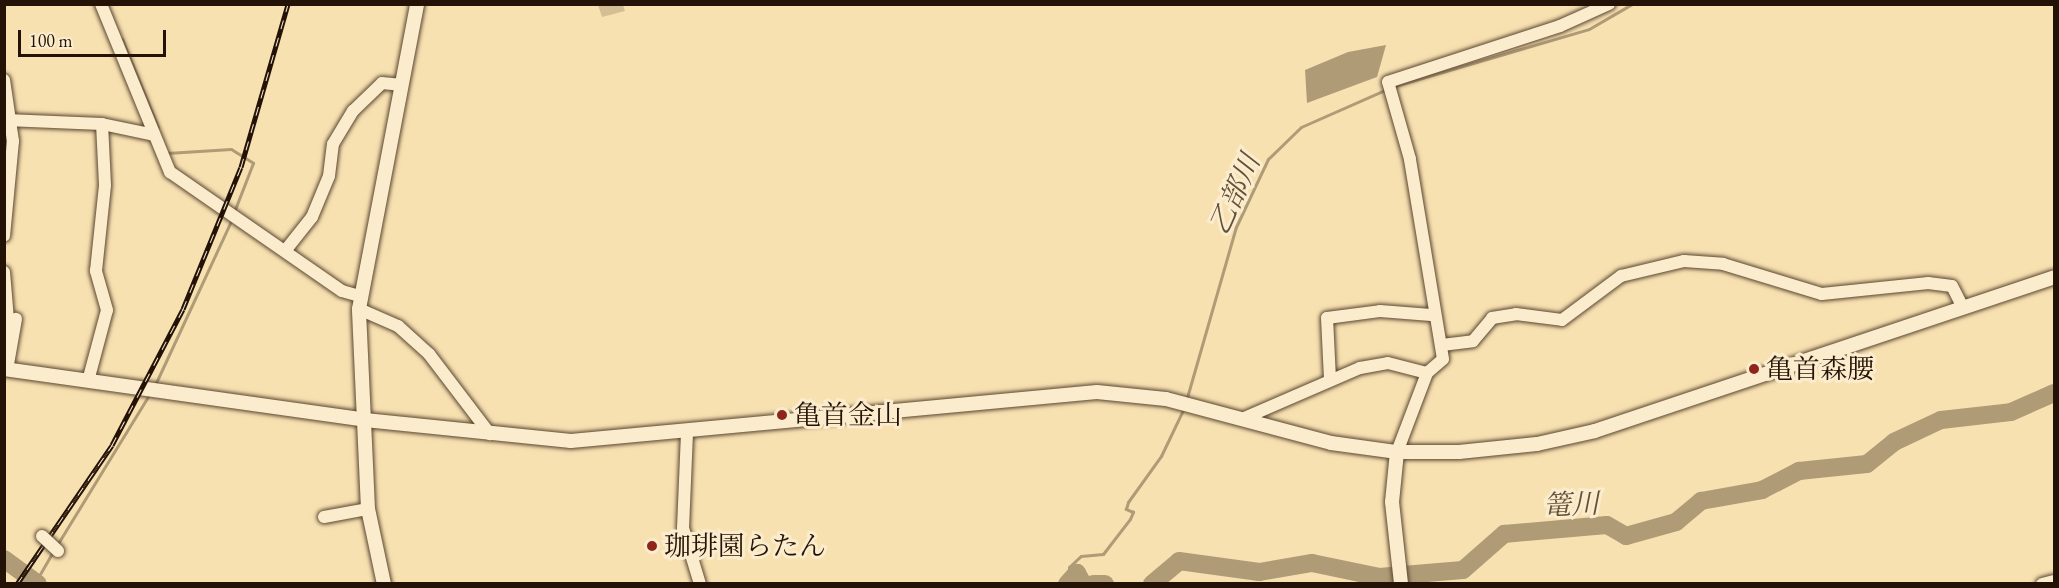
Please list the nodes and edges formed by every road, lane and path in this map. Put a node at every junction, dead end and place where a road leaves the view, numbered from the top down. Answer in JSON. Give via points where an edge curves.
{"nodes":[{"id":1,"x":101,"y":4,"type":"edge"},
{"id":2,"x":417,"y":4,"type":"edge"},
{"id":3,"x":1609,"y":4,"type":"edge"},
{"id":4,"x":4,"y":80,"type":"edge"},
{"id":5,"x":402,"y":85,"type":"junction"},
{"id":6,"x":8,"y":120,"type":"edge"},
{"id":7,"x":102,"y":124,"type":"junction"},
{"id":8,"x":154,"y":135,"type":"junction"},
{"id":9,"x":4,"y":236,"type":"edge"},
{"id":10,"x":285,"y":251,"type":"junction"},
{"id":11,"x":4,"y":272,"type":"edge"},
{"id":12,"x":2055,"y":277,"type":"edge"},
{"id":13,"x":360,"y":302,"type":"junction"},
{"id":14,"x":1963,"y":308,"type":"junction"},
{"id":15,"x":1431,"y":315,"type":"junction"},
{"id":16,"x":16,"y":319,"type":"dead end"},
{"id":17,"x":10,"y":344,"type":"junction"},
{"id":18,"x":1442,"y":345,"type":"junction"},
{"id":19,"x":6,"y":369,"type":"edge"},
{"id":20,"x":1427,"y":373,"type":"junction"},
{"id":21,"x":1330,"y":379,"type":"junction"},
{"id":22,"x":88,"y":381,"type":"junction"},
{"id":23,"x":1242,"y":419,"type":"junction"},
{"id":24,"x":365,"y":420,"type":"junction"},
{"id":25,"x":687,"y":433,"type":"junction"},
{"id":26,"x":490,"y":434,"type":"junction"},
{"id":27,"x":1397,"y":452,"type":"junction"},
{"id":28,"x":368,"y":509,"type":"junction"},
{"id":29,"x":324,"y":517,"type":"dead end"},
{"id":30,"x":42,"y":536,"type":"dead end"},
{"id":31,"x":58,"y":551,"type":"dead end"},
{"id":32,"x":2055,"y":581,"type":"edge"},
{"id":33,"x":384,"y":584,"type":"edge"},
{"id":34,"x":700,"y":584,"type":"edge"},
{"id":35,"x":1401,"y":584,"type":"edge"},
{"id":36,"x":2042,"y":584,"type":"edge"}],
"edges":[{"from":1,"to":8,"type":"street"},
{"from":2,"to":5,"type":"street"},
{"from":3,"to":15,"type":"street","via":[[1389,86],[1418,201]]},
{"from":4,"to":6,"type":"street"},
{"from":5,"to":10,"type":"street","via":[[382,83],[353,111],[333,144],[329,176],[312,216]]},
{"from":5,"to":13,"type":"street"},
{"from":6,"to":7,"type":"street"},
{"from":6,"to":9,"type":"street"},
{"from":7,"to":8,"type":"street"},
{"from":7,"to":22,"type":"street","via":[[105,185],[96,271],[106,310]]},
{"from":8,"to":10,"type":"street","via":[[170,172]]},
{"from":10,"to":13,"type":"street"},
{"from":11,"to":17,"type":"street"},
{"from":12,"to":14,"type":"street"},
{"from":13,"to":24,"type":"street"},
{"from":13,"to":26,"type":"street","via":[[398,326],[429,354]]},
{"from":14,"to":18,"type":"street","via":[[1952,286],[1928,283],[1822,294],[1723,264],[1684,261],[1621,276],[1562,320],[1516,314],[1492,318],[1473,340]]},
{"from":14,"to":27,"type":"street","via":[[1595,431],[1505,448]]},
{"from":15,"to":18,"type":"street"},
{"from":15,"to":21,"type":"street","via":[[1380,310],[1327,318]]},
{"from":16,"to":17,"type":"street"},
{"from":17,"to":19,"type":"street"},
{"from":18,"to":20,"type":"street","via":[[1443,359]]},
{"from":19,"to":22,"type":"street"},
{"from":20,"to":21,"type":"street","via":[[1388,363]]},
{"from":20,"to":27,"type":"street"},
{"from":21,"to":23,"type":"street","via":[[1281,406]]},
{"from":22,"to":24,"type":"street"},
{"from":23,"to":25,"type":"street","via":[[1131,394],[1044,393]]},
{"from":23,"to":27,"type":"street","via":[[1296,435]]},
{"from":24,"to":26,"type":"street"},
{"from":24,"to":28,"type":"street"},
{"from":25,"to":26,"type":"street","via":[[572,441]]},
{"from":25,"to":34,"type":"street","via":[[682,528]]},
{"from":27,"to":35,"type":"street","via":[[1392,502]]},
{"from":28,"to":29,"type":"street"},
{"from":28,"to":33,"type":"street"},
{"from":30,"to":31,"type":"street","bridge":true},
{"from":32,"to":36,"type":"street"}]}
